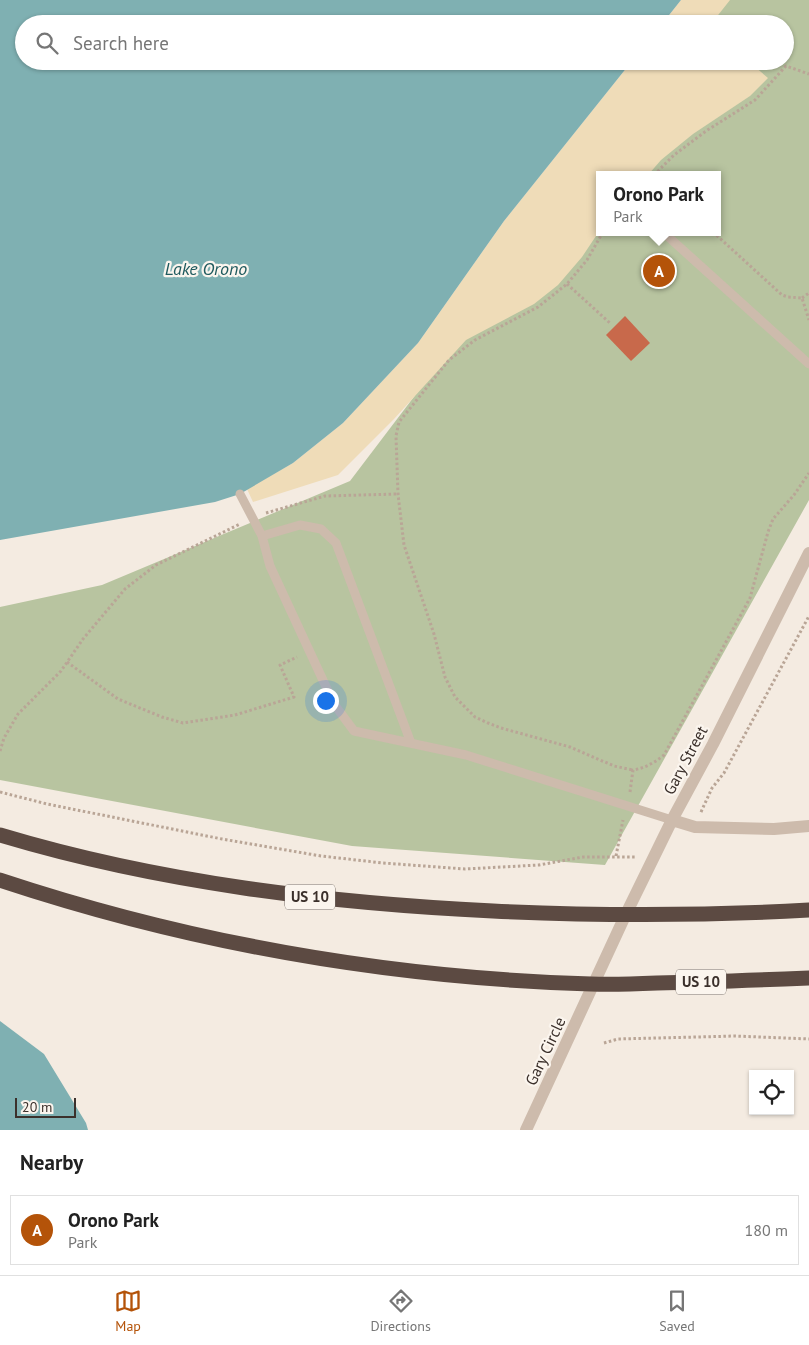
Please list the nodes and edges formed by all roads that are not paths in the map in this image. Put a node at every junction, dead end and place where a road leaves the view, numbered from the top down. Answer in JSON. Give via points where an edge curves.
{"nodes":[{"id":1,"x":666,"y":236,"type":"edge"},
{"id":2,"x":809,"y":364,"type":"edge"},
{"id":3,"x":240,"y":494,"type":"dead end"},
{"id":4,"x":262,"y":536,"type":"junction"},
{"id":5,"x":809,"y":553,"type":"edge"},
{"id":6,"x":410,"y":743,"type":"junction"},
{"id":7,"x":672,"y":820,"type":"junction"},
{"id":8,"x":809,"y":826,"type":"edge"},
{"id":9,"x":0,"y":835,"type":"edge"},
{"id":10,"x":0,"y":880,"type":"edge"},
{"id":11,"x":809,"y":910,"type":"edge"},
{"id":12,"x":625,"y":916,"type":"junction"},
{"id":13,"x":809,"y":978,"type":"edge"},
{"id":14,"x":593,"y":984,"type":"junction"},
{"id":15,"x":526,"y":1130,"type":"edge"}],
"edges":[{"from":1,"to":2,"type":"lane"},
{"from":3,"to":4,"type":"lane"},
{"from":4,"to":6,"type":"lane","via":[[270,566],[334,704],[354,731]]},
{"from":4,"to":6,"type":"lane","via":[[300,525],[320,528],[336,544]]},
{"from":5,"to":7,"type":"street","name":"Gary Street"},
{"from":6,"to":7,"type":"lane","via":[[466,755]]},
{"from":7,"to":8,"type":"street","via":[[695,827]]},
{"from":7,"to":12,"type":"street","name":"Gary Street"},
{"from":9,"to":12,"type":"highway","number":"US 10","via":[[53,850],[234,887],[422,908]]},
{"from":10,"to":14,"type":"highway","number":"US 10","via":[[111,914],[252,946],[413,972]]},
{"from":11,"to":12,"type":"highway","number":"US 10"},
{"from":12,"to":14,"type":"street","name":"Gary Street"},
{"from":13,"to":14,"type":"highway","number":"US 10"},
{"from":14,"to":15,"type":"street","name":"Gary Circle"}]}
